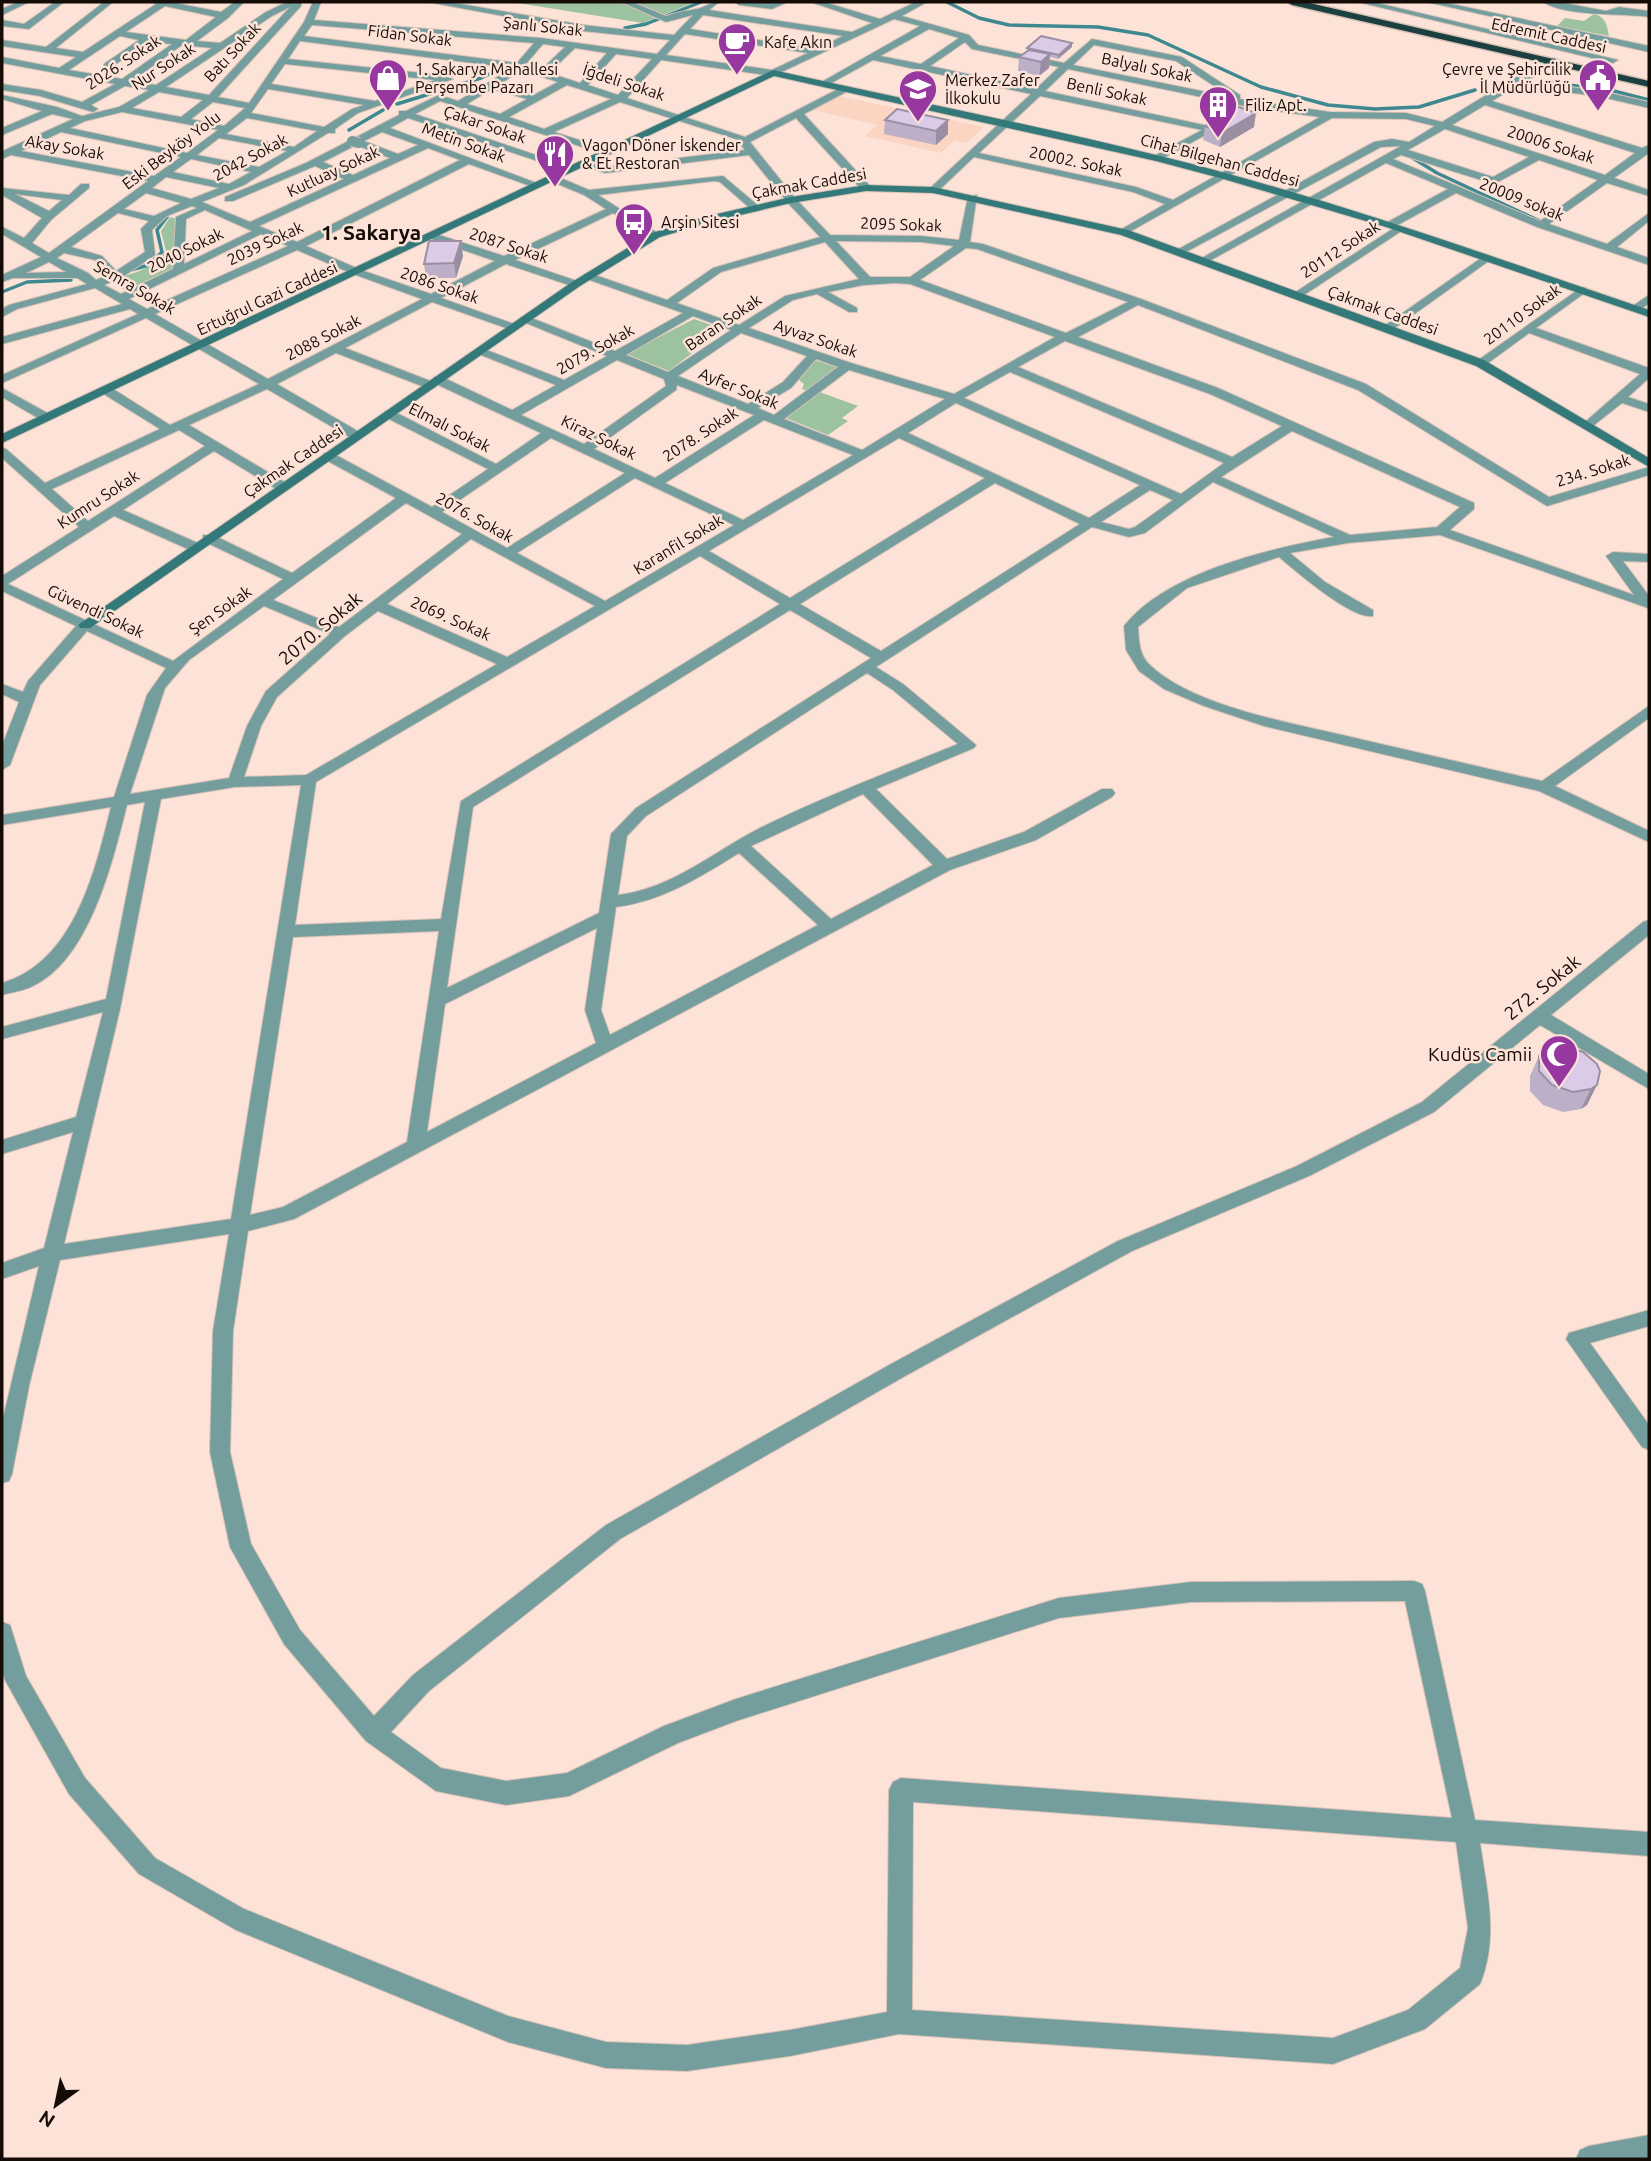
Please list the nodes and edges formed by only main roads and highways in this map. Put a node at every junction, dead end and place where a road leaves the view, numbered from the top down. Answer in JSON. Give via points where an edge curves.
{"nodes":[{"id":1,"x":1292,"y":2,"type":"edge"},
{"id":2,"x":1319,"y":2,"type":"edge"},
{"id":3,"x":1468,"y":41,"type":"junction"},
{"id":4,"x":1610,"y":61,"type":"junction"},
{"id":5,"x":1649,"y":72,"type":"edge"},
{"id":6,"x":773,"y":73,"type":"joint"},
{"id":7,"x":1649,"y":84,"type":"edge"},
{"id":8,"x":1649,"y":314,"type":"edge"},
{"id":9,"x":2,"y":439,"type":"edge"},
{"id":10,"x":1649,"y":463,"type":"edge"},
{"id":11,"x":85,"y":625,"type":"road end"}],
"edges":[{"from":1,"to":3,"type":"highway","name":"Edremit Caddesi"},
{"from":2,"to":4,"type":"highway","name":"Edremit Caddesi"},
{"from":3,"to":4,"type":"highway","via":[[1584,63]]},
{"from":3,"to":7,"type":"highway","name":"Edremit Caddesi"},
{"from":4,"to":5,"type":"highway","name":"Edremit Caddesi"},
{"from":6,"to":8,"type":"main road","name":"Cihat Bilgehan Caddesi","via":[[1158,158],[1287,193]]},
{"from":6,"to":9,"type":"main road","name":"Ertuğrul Gazi Caddesi"},
{"from":10,"to":11,"type":"main road","name":"Çakmak Caddesi","via":[[1480,363],[1180,251],[1124,232],[972,197],[933,190],[866,188],[791,200],[656,235],[513,327]]}]}
